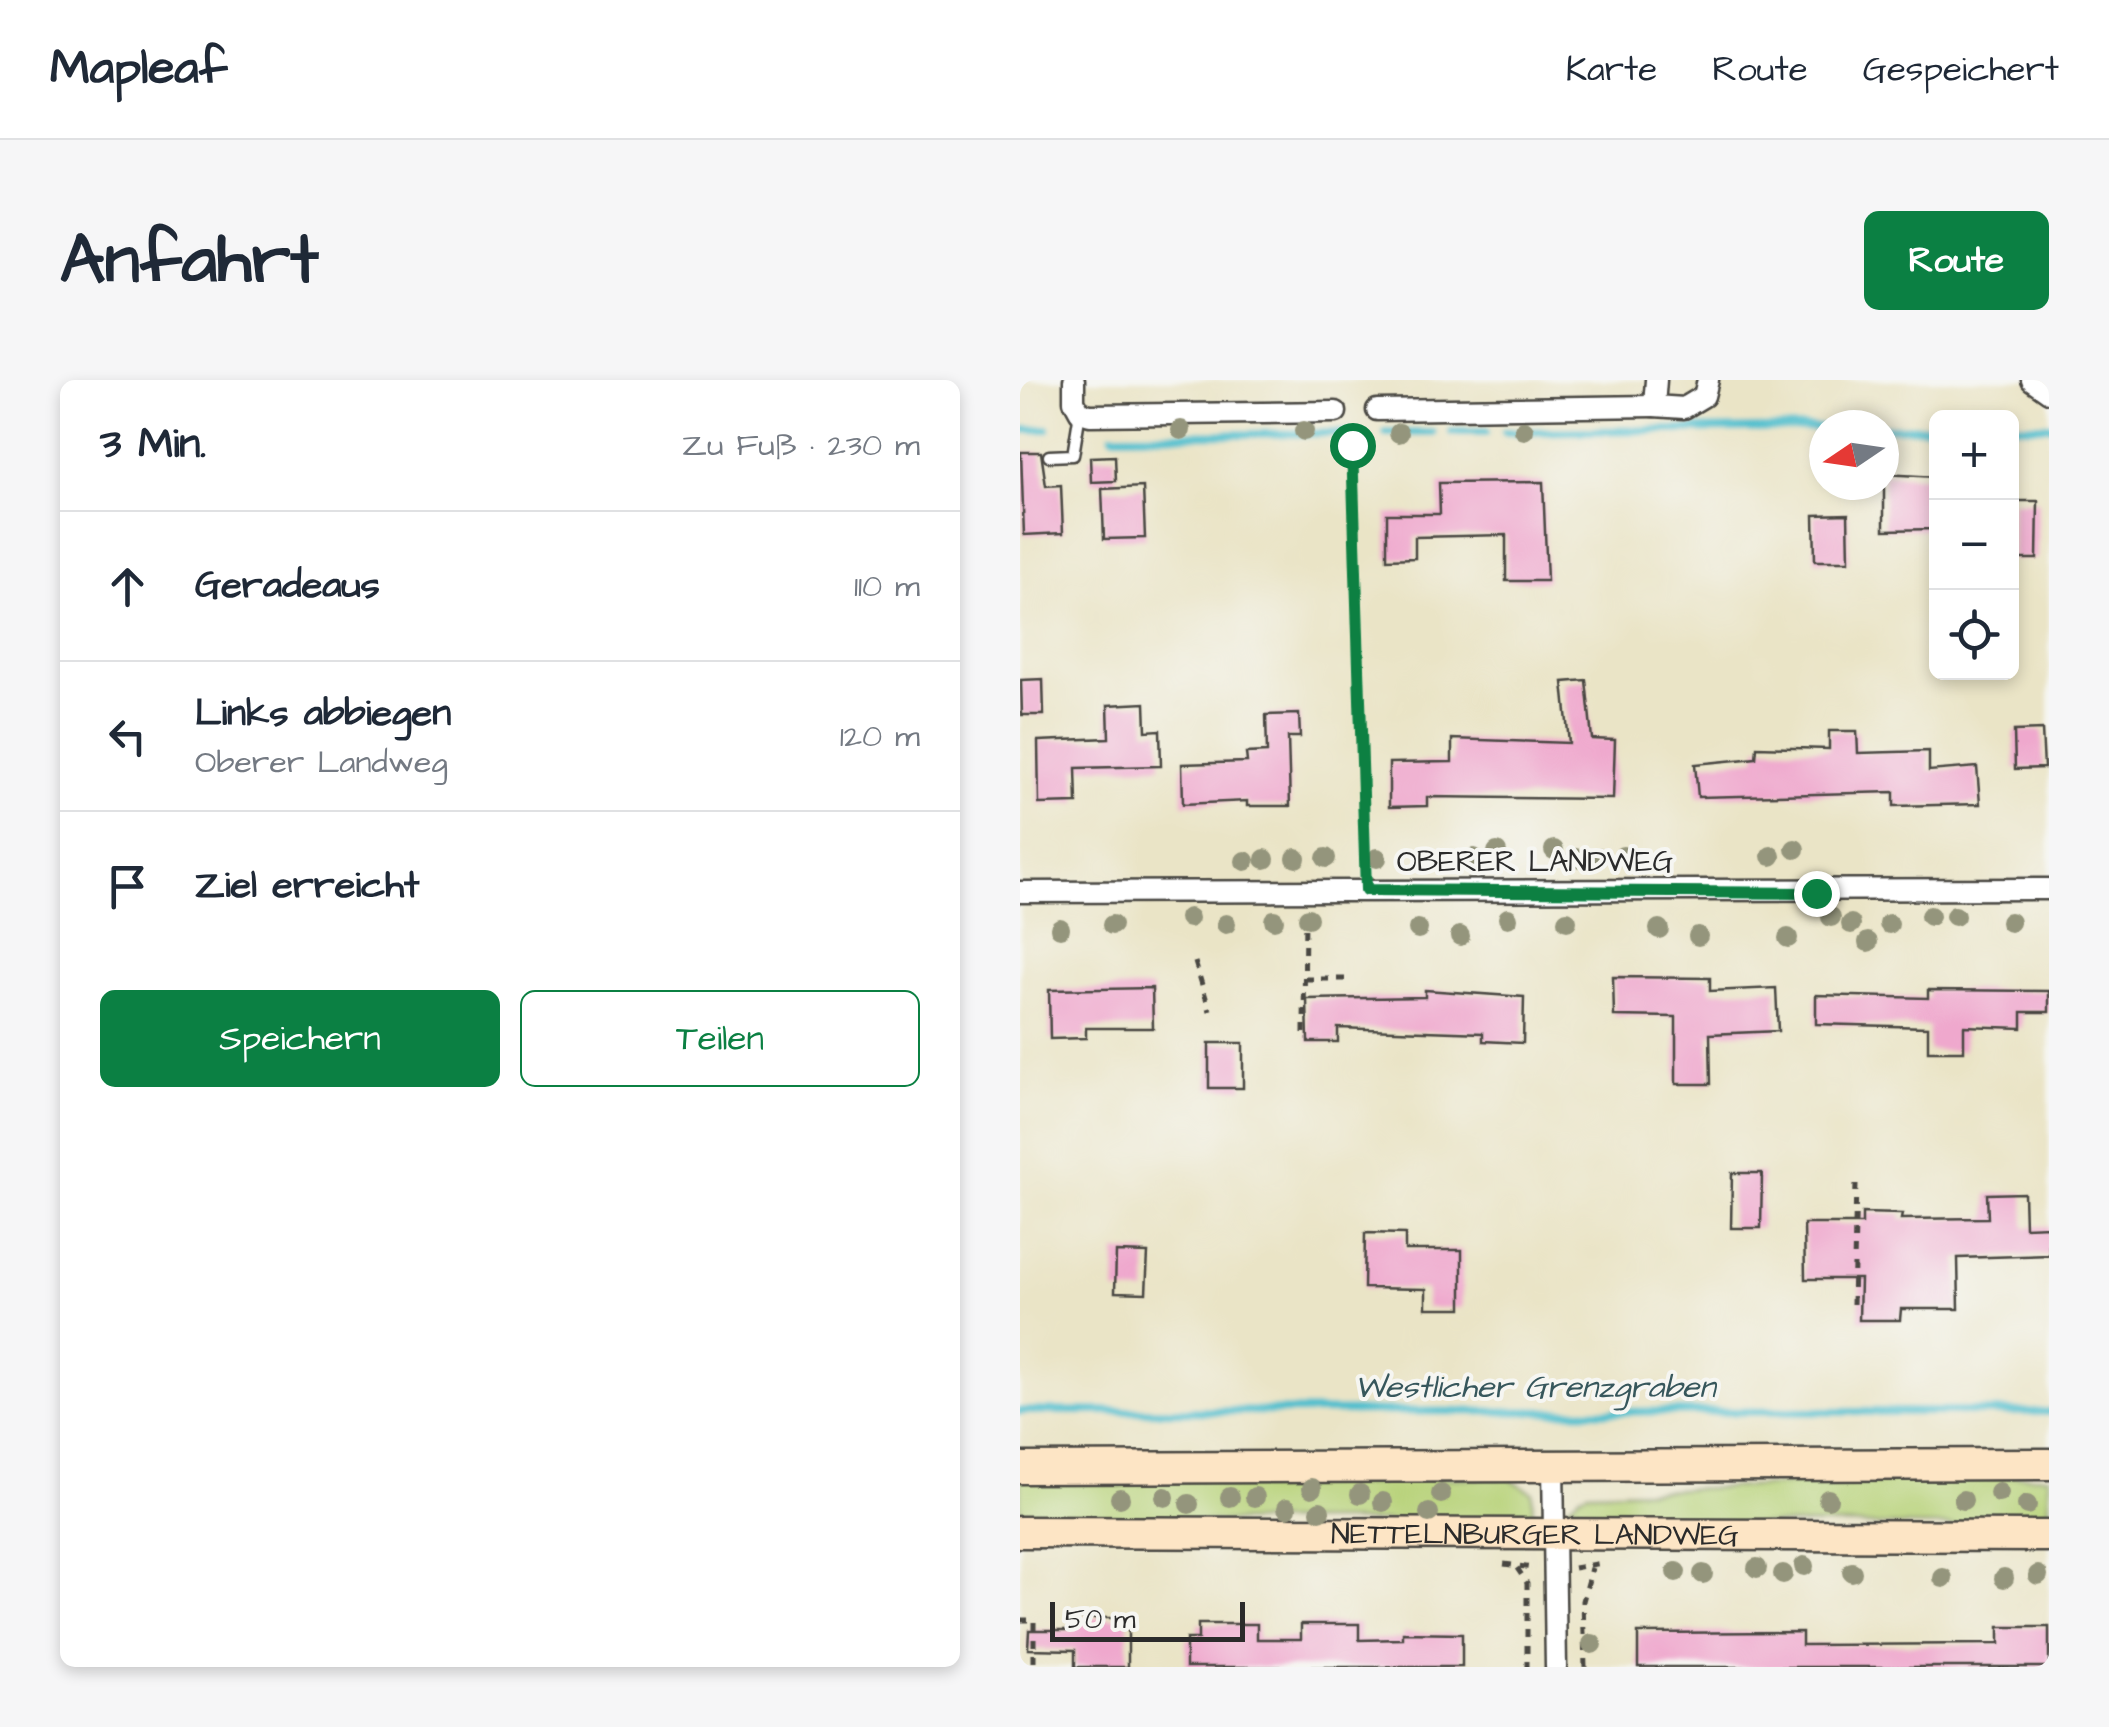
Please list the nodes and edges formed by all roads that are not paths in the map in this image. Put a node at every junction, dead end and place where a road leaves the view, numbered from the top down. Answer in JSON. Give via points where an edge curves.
{"nodes":[{"id":1,"x":1074,"y":380,"type":"edge"},
{"id":2,"x":1656,"y":380,"type":"edge"},
{"id":3,"x":1708,"y":380,"type":"edge"},
{"id":4,"x":2032,"y":380,"type":"edge"},
{"id":5,"x":2049,"y":392,"type":"edge"},
{"id":6,"x":1654,"y":406,"type":"junction"},
{"id":7,"x":1377,"y":410,"type":"dead end"},
{"id":8,"x":1080,"y":412,"type":"junction"},
{"id":9,"x":1344,"y":419,"type":"road end"},
{"id":10,"x":1049,"y":456,"type":"dead end"},
{"id":11,"x":2049,"y":889,"type":"edge"},
{"id":12,"x":1020,"y":892,"type":"edge"},
{"id":13,"x":1552,"y":1464,"type":"junction"},
{"id":14,"x":2049,"y":1464,"type":"edge"},
{"id":15,"x":1020,"y":1468,"type":"edge"},
{"id":16,"x":1020,"y":1532,"type":"edge"},
{"id":17,"x":2049,"y":1536,"type":"edge"},
{"id":18,"x":1556,"y":1537,"type":"junction"},
{"id":19,"x":1556,"y":1667,"type":"edge"}],
"edges":[{"from":1,"to":8,"type":"street"},
{"from":2,"to":6,"type":"street"},
{"from":3,"to":6,"type":"street","via":[[1695,404]]},
{"from":4,"to":5,"type":"street"},
{"from":6,"to":7,"type":"street"},
{"from":8,"to":9,"type":"street"},
{"from":8,"to":10,"type":"lane","via":[[1073,455]]},
{"from":11,"to":12,"type":"street","name":"OBERER LANDWEG"},
{"from":13,"to":14,"type":"main road"},
{"from":13,"to":15,"type":"main road"},
{"from":13,"to":18,"type":"street"},
{"from":16,"to":18,"type":"main road","name":"NETTELNBURGER LANDWEG"},
{"from":17,"to":18,"type":"main road","name":"NETTELNBURGER LANDWEG"},
{"from":18,"to":19,"type":"street"}]}
